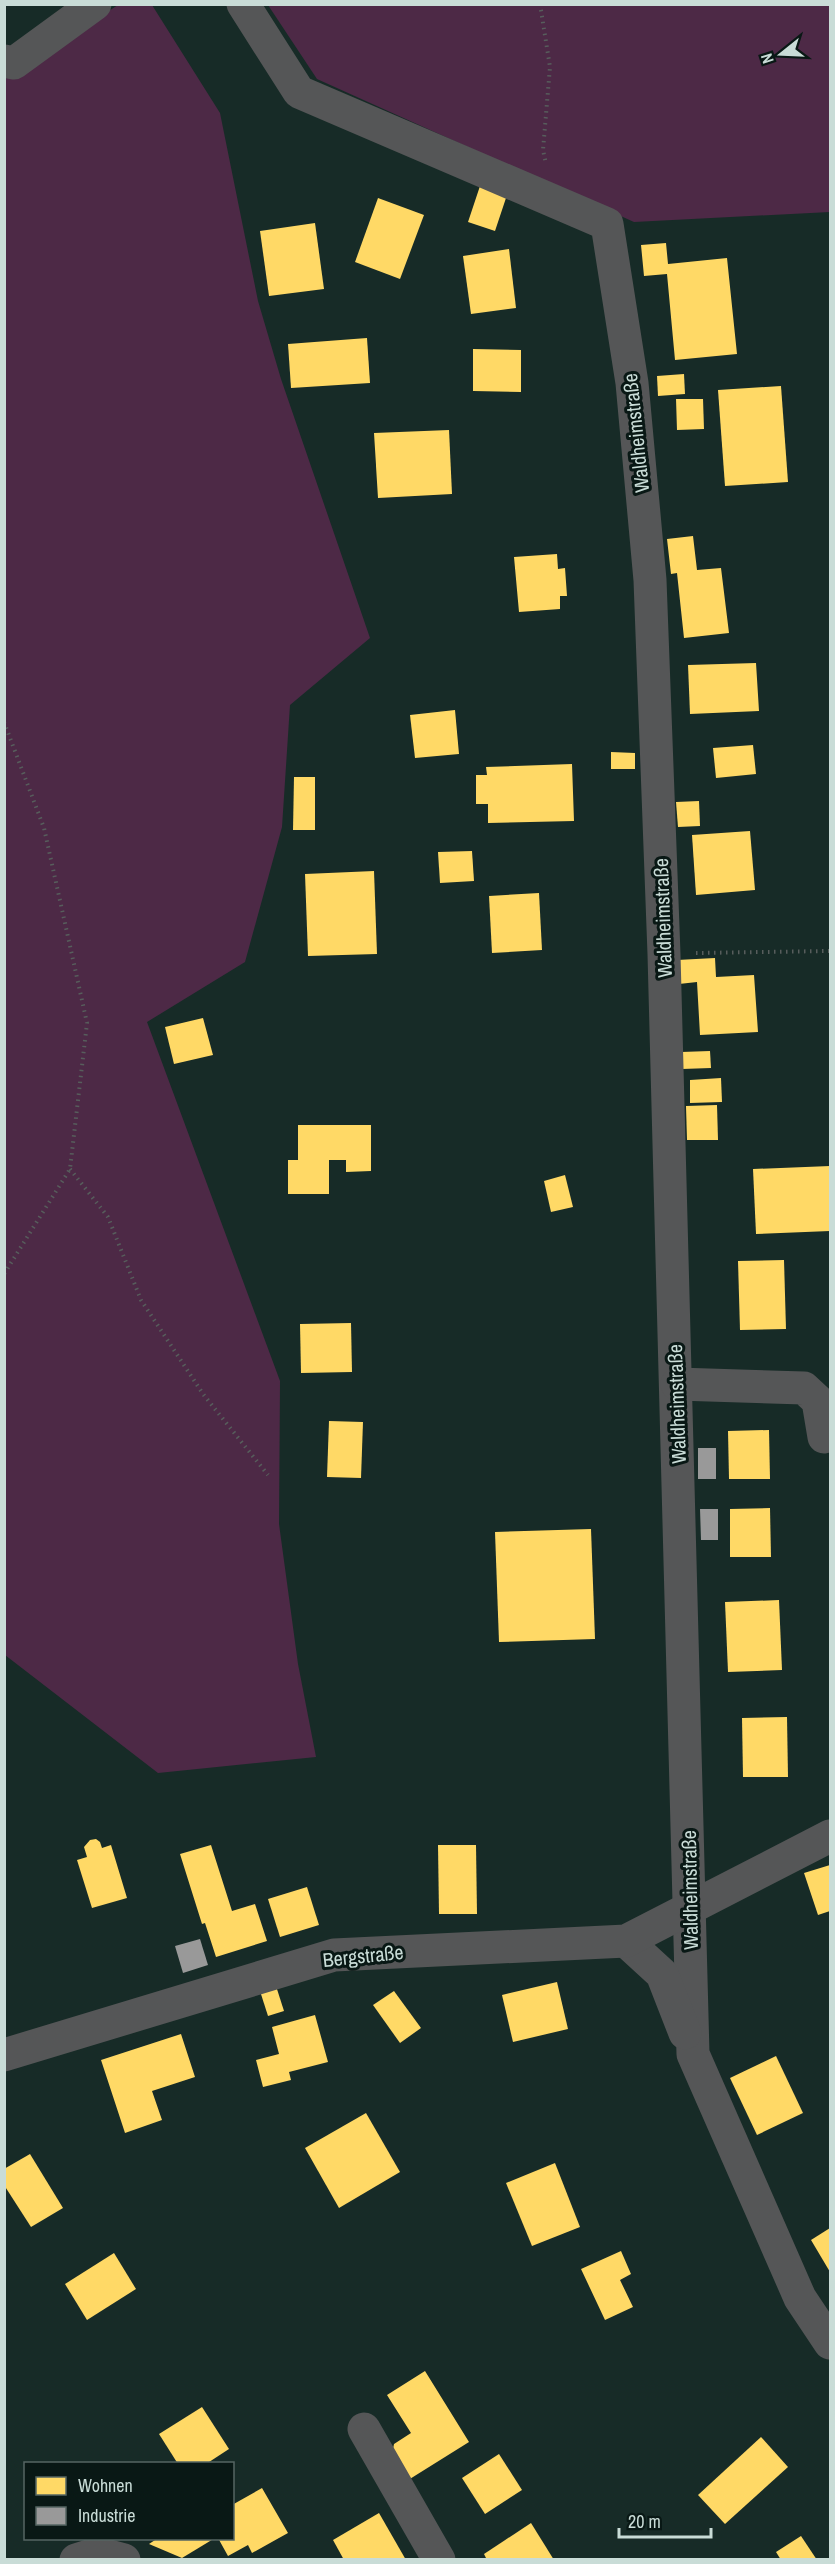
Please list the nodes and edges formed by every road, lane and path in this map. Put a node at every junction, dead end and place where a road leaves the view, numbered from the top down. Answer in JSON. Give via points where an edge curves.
{"nodes":[{"id":1,"x":95,"y":4,"type":"edge"},
{"id":2,"x":243,"y":4,"type":"edge"},
{"id":3,"x":540,"y":4,"type":"edge"},
{"id":4,"x":4,"y":60,"type":"edge"},
{"id":5,"x":555,"y":203,"type":"junction"},
{"id":6,"x":4,"y":722,"type":"edge"},
{"id":7,"x":831,"y":951,"type":"edge"},
{"id":8,"x":664,"y":954,"type":"junction"},
{"id":9,"x":70,"y":1169,"type":"junction"},
{"id":10,"x":4,"y":1274,"type":"edge"},
{"id":11,"x":677,"y":1384,"type":"junction"},
{"id":12,"x":824,"y":1437,"type":"dead end"},
{"id":13,"x":268,"y":1475,"type":"dead end"},
{"id":14,"x":831,"y":1836,"type":"edge"},
{"id":15,"x":691,"y":1908,"type":"junction"},
{"id":16,"x":626,"y":1941,"type":"junction"},
{"id":17,"x":693,"y":2054,"type":"junction"},
{"id":18,"x":4,"y":2055,"type":"edge"},
{"id":19,"x":831,"y":2343,"type":"edge"},
{"id":20,"x":364,"y":2429,"type":"dead end"},
{"id":21,"x":76,"y":2559,"type":"edge"},
{"id":22,"x":124,"y":2559,"type":"edge"},
{"id":23,"x":439,"y":2559,"type":"edge"}],
"edges":[{"from":1,"to":4,"type":"street","via":[[14,63]]},
{"from":2,"to":5,"type":"street","name":"Waldheimstraße","via":[[299,92]]},
{"from":3,"to":5,"type":"path","via":[[550,66],[543,150]]},
{"from":5,"to":8,"type":"street","name":"Waldheimstraße","via":[[607,224],[632,383],[650,579]]},
{"from":6,"to":9,"type":"path","via":[[44,828],[87,1023]]},
{"from":7,"to":8,"type":"path"},
{"from":8,"to":11,"type":"street","name":"Waldheimstraße"},
{"from":9,"to":10,"type":"path"},
{"from":9,"to":13,"type":"path","via":[[108,1217],[141,1300],[203,1394]]},
{"from":11,"to":12,"type":"street","via":[[804,1388],[818,1401]]},
{"from":11,"to":15,"type":"street","name":"Waldheimstraße"},
{"from":14,"to":15,"type":"street","name":"Bergstraße"},
{"from":15,"to":16,"type":"street","name":"Bergstraße"},
{"from":15,"to":17,"type":"street","name":"Waldheimstraße"},
{"from":16,"to":17,"type":"street","name":"Waldheimstraße","via":[[662,1974]]},
{"from":16,"to":18,"type":"street","name":"Bergstraße","via":[[334,1954]]},
{"from":17,"to":19,"type":"street","name":"Waldheimstraße","via":[[800,2298]]},
{"from":20,"to":23,"type":"street"},
{"from":21,"to":22,"type":"street","via":[[98,2553]]}]}
